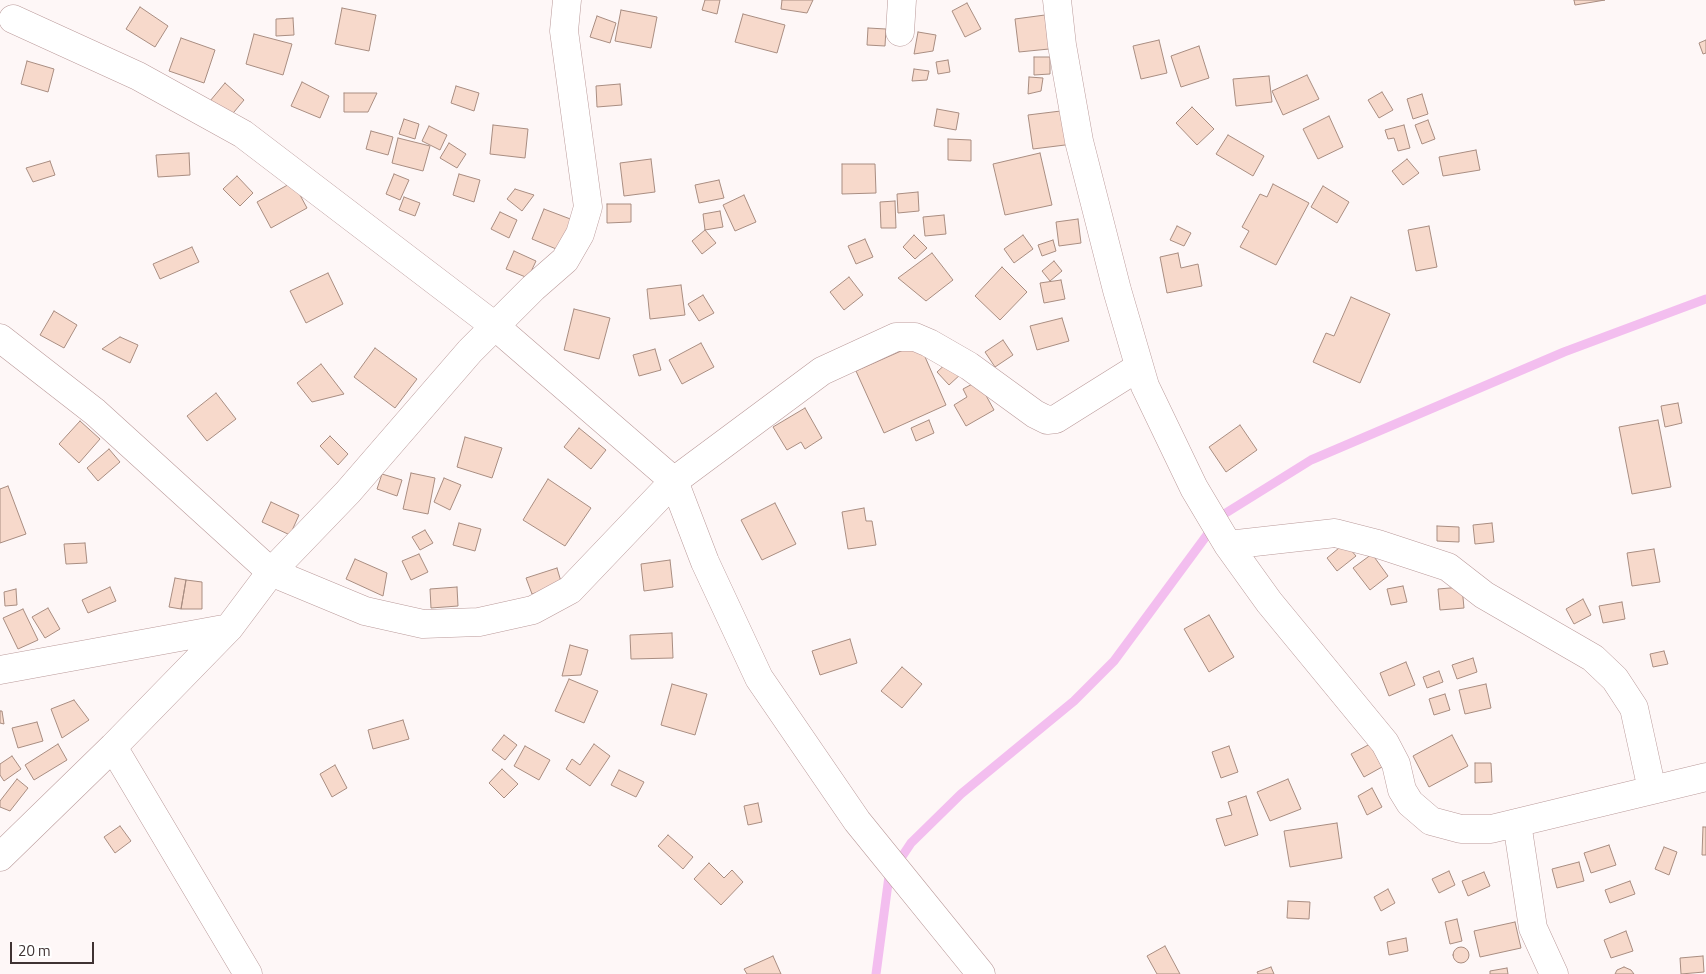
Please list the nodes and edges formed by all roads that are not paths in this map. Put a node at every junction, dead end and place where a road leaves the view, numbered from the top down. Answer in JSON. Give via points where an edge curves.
{"nodes":[{"id":1,"x":567,"y":0,"type":"edge"},
{"id":2,"x":902,"y":0,"type":"edge"},
{"id":3,"x":1057,"y":0,"type":"edge"},
{"id":4,"x":13,"y":19,"type":"dead end"},
{"id":5,"x":900,"y":32,"type":"dead end"},
{"id":6,"x":496,"y":327,"type":"junction"},
{"id":7,"x":0,"y":338,"type":"edge"},
{"id":8,"x":1139,"y":367,"type":"junction"},
{"id":9,"x":674,"y":481,"type":"junction"},
{"id":10,"x":1228,"y":545,"type":"junction"},
{"id":11,"x":271,"y":572,"type":"junction"},
{"id":12,"x":229,"y":628,"type":"junction"},
{"id":13,"x":0,"y":670,"type":"edge"},
{"id":14,"x":113,"y":747,"type":"junction"},
{"id":15,"x":1706,"y":777,"type":"edge"},
{"id":16,"x":1652,"y":790,"type":"junction"},
{"id":17,"x":1517,"y":823,"type":"junction"},
{"id":18,"x":0,"y":857,"type":"edge"},
{"id":19,"x":248,"y":974,"type":"edge"},
{"id":20,"x":981,"y":974,"type":"edge"},
{"id":21,"x":1554,"y":974,"type":"edge"}],
"edges":[{"from":1,"to":6,"type":"street","via":[[564,31],[588,207],[580,234],[565,260]]},
{"from":2,"to":5,"type":"street"},
{"from":3,"to":8,"type":"street","via":[[1079,142]]},
{"from":4,"to":6,"type":"street","via":[[138,76],[244,134]]},
{"from":6,"to":9,"type":"street"},
{"from":6,"to":11,"type":"street","via":[[470,351],[348,492]]},
{"from":7,"to":11,"type":"street","via":[[94,412]]},
{"from":8,"to":9,"type":"street","via":[[1056,419],[1047,420],[930,343],[915,337],[896,337],[822,371]]},
{"from":8,"to":10,"type":"street","via":[[1164,429]]},
{"from":9,"to":11,"type":"street","via":[[570,590],[533,610],[479,622],[423,624],[365,611]]},
{"from":9,"to":20,"type":"street","via":[[705,562],[759,678],[857,821]]},
{"from":10,"to":16,"type":"street","via":[[1334,533],[1448,567],[1484,595],[1593,658],[1615,679],[1634,708]]},
{"from":10,"to":17,"type":"street","via":[[1269,602],[1385,743],[1410,804],[1431,821],[1461,828],[1491,829]]},
{"from":11,"to":12,"type":"street"},
{"from":12,"to":13,"type":"street"},
{"from":12,"to":14,"type":"street"},
{"from":14,"to":18,"type":"street"},
{"from":14,"to":19,"type":"street"},
{"from":15,"to":16,"type":"street"},
{"from":16,"to":17,"type":"street"},
{"from":17,"to":21,"type":"street","via":[[1533,928]]}]}
